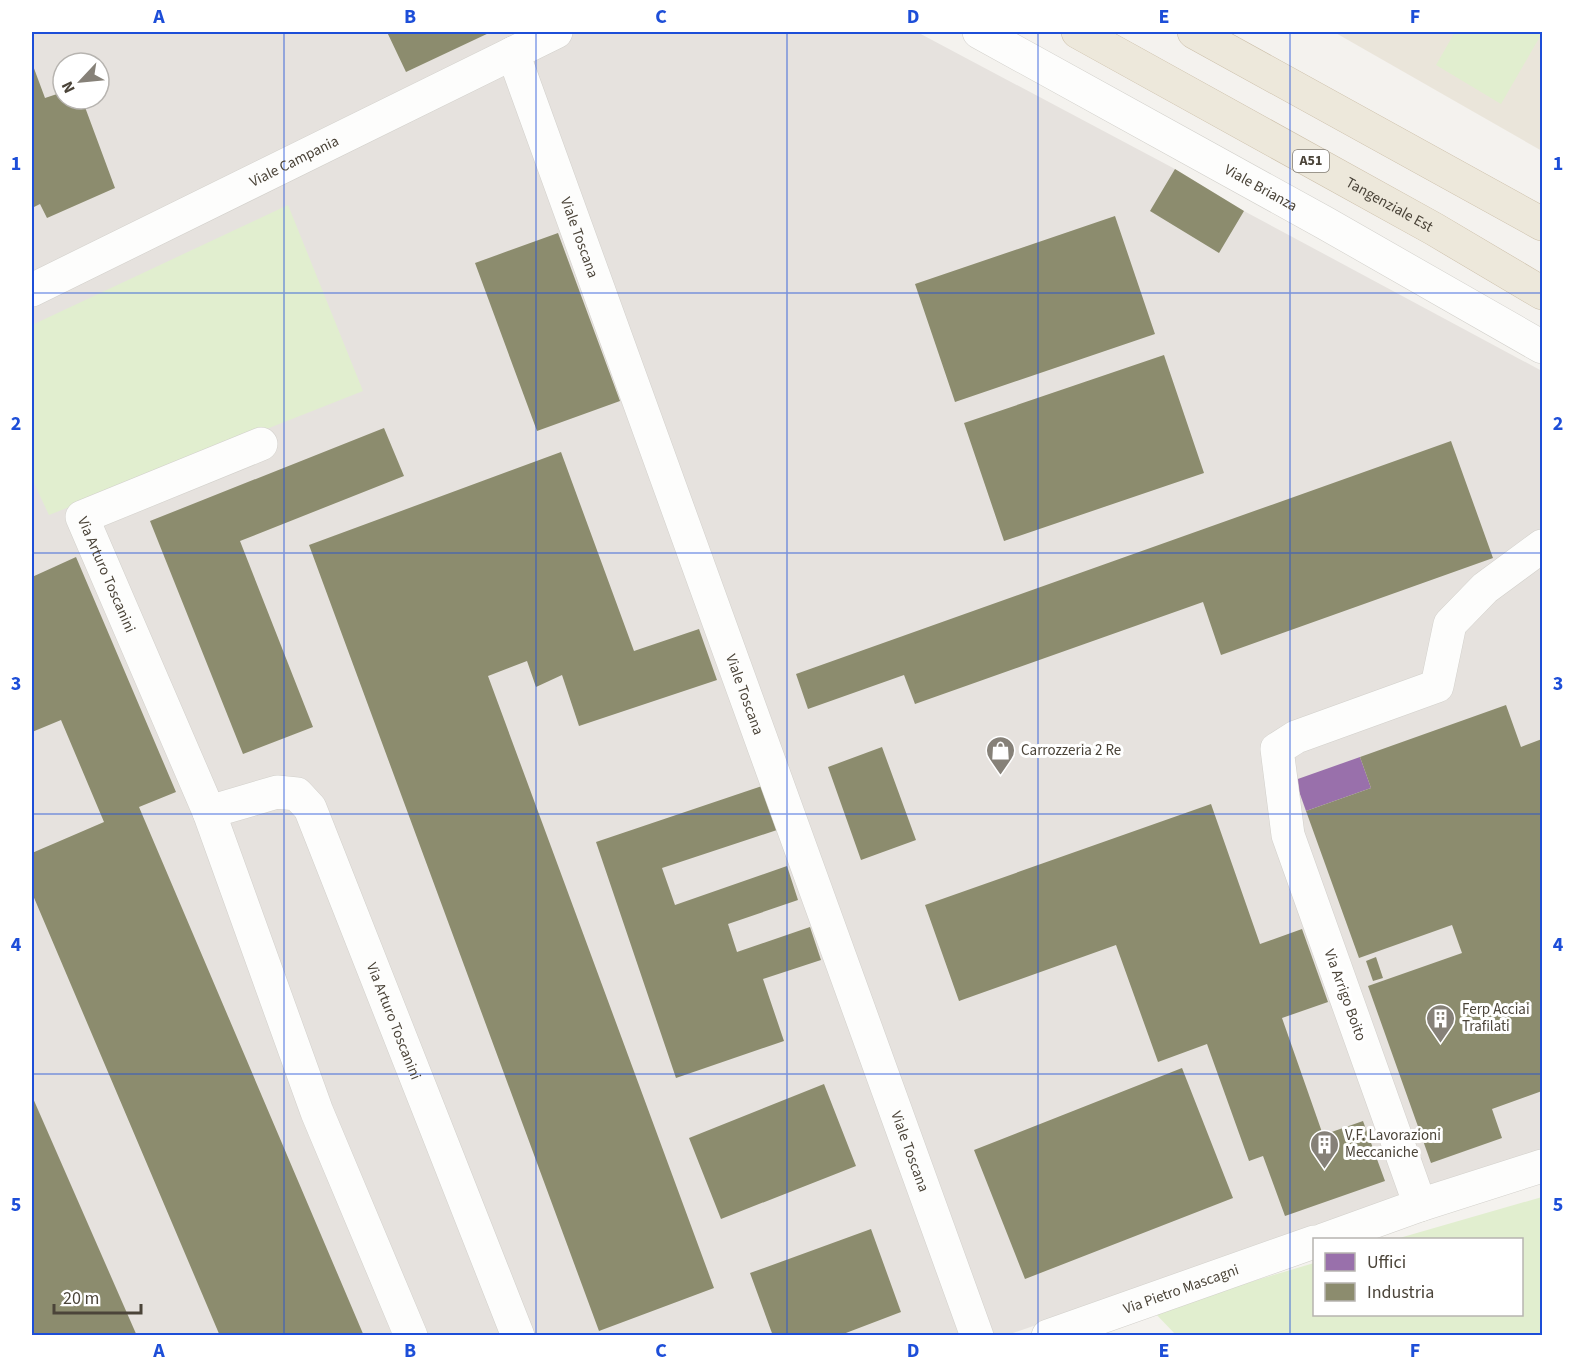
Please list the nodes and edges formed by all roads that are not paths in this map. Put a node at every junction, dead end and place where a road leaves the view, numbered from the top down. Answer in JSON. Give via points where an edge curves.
{"nodes":[{"id":1,"x":556,"y":32,"type":"edge"},
{"id":2,"x":979,"y":32,"type":"edge"},
{"id":3,"x":1078,"y":32,"type":"edge"},
{"id":4,"x":1194,"y":32,"type":"edge"},
{"id":5,"x":513,"y":53,"type":"junction"},
{"id":6,"x":1542,"y":224,"type":"edge"},
{"id":7,"x":32,"y":290,"type":"edge"},
{"id":8,"x":1542,"y":293,"type":"edge"},
{"id":9,"x":1542,"y":347,"type":"edge"},
{"id":10,"x":261,"y":444,"type":"dead end"},
{"id":11,"x":1542,"y":546,"type":"edge"},
{"id":12,"x":209,"y":812,"type":"junction"},
{"id":13,"x":1542,"y":1166,"type":"edge"},
{"id":14,"x":1420,"y":1206,"type":"junction"},
{"id":15,"x":1326,"y":1238,"type":"edge"},
{"id":16,"x":1313,"y":1242,"type":"edge"},
{"id":17,"x":411,"y":1335,"type":"edge"},
{"id":18,"x":518,"y":1335,"type":"edge"},
{"id":19,"x":976,"y":1335,"type":"edge"},
{"id":20,"x":1048,"y":1335,"type":"edge"}],
"edges":[{"from":1,"to":5,"type":"street","name":"Viale Campania"},
{"from":2,"to":9,"type":"street","name":"Viale Brianza"},
{"from":3,"to":8,"type":"highway","name":"Tangenziale Est","number":"A51"},
{"from":4,"to":6,"type":"highway"},
{"from":5,"to":7,"type":"street","name":"Viale Campania"},
{"from":5,"to":19,"type":"street","name":"Viale Toscana"},
{"from":10,"to":12,"type":"street","name":"Via Arturo Toscanini","via":[[82,517]]},
{"from":11,"to":14,"type":"street","name":"Via Arrigo Boito","via":[[1485,588],[1450,624],[1437,686],[1296,737],[1277,749],[1288,835]]},
{"from":12,"to":17,"type":"street","name":"Via Arturo Toscanini","via":[[317,1113]]},
{"from":12,"to":18,"type":"street","name":"Via Arturo Toscanini","via":[[277,792],[297,794],[310,808]]},
{"from":13,"to":14,"type":"street"},
{"from":14,"to":15,"type":"street"},
{"from":16,"to":20,"type":"street","name":"Via Pietro Mascagni"}]}
